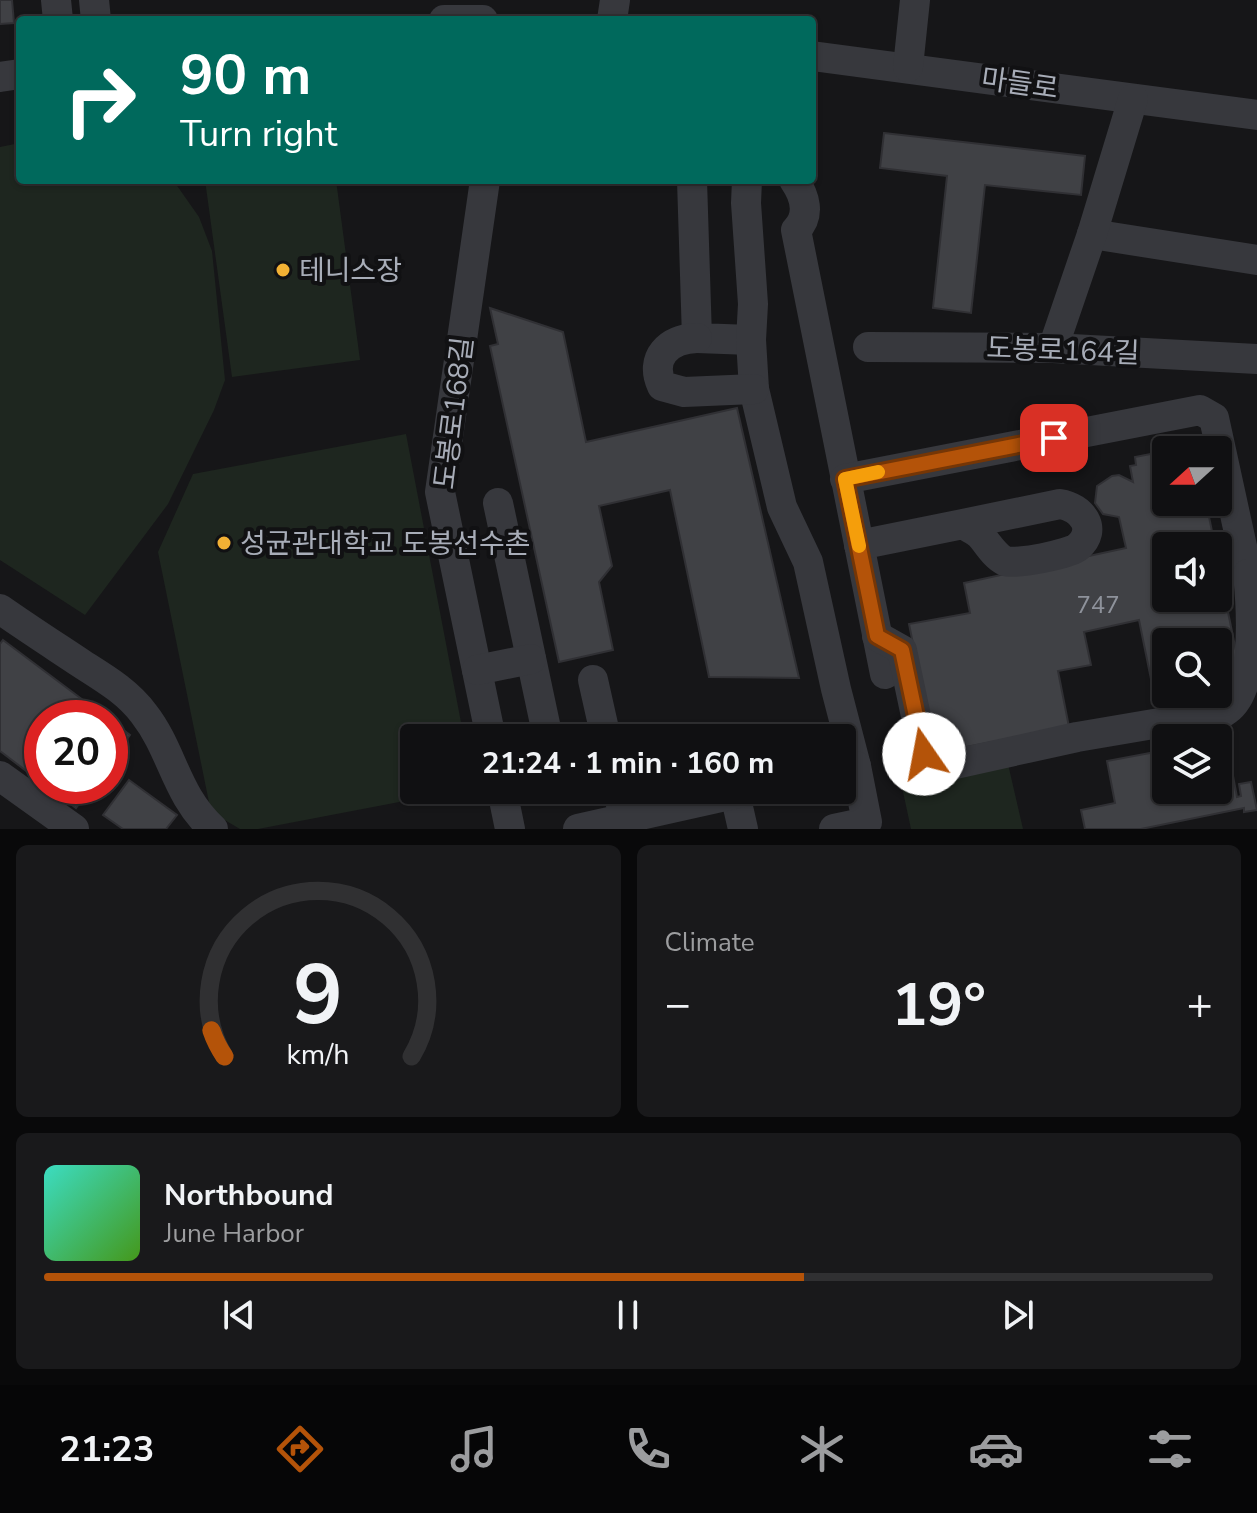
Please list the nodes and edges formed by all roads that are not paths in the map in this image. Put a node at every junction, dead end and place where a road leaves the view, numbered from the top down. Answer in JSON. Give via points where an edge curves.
{"nodes":[{"id":1,"x":915,"y":0,"type":"edge"},
{"id":2,"x":816,"y":56,"type":"edge"},
{"id":3,"x":908,"y":67,"type":"junction"},
{"id":4,"x":1133,"y":99,"type":"junction"},
{"id":5,"x":1257,"y":115,"type":"edge"},
{"id":6,"x":484,"y":184,"type":"edge"},
{"id":7,"x":692,"y":184,"type":"edge"},
{"id":8,"x":752,"y":184,"type":"edge"},
{"id":9,"x":796,"y":184,"type":"edge"},
{"id":10,"x":749,"y":224,"type":"junction"},
{"id":11,"x":796,"y":230,"type":"junction"},
{"id":12,"x":1092,"y":234,"type":"junction"},
{"id":13,"x":1257,"y":260,"type":"edge"},
{"id":14,"x":697,"y":338,"type":"junction"},
{"id":15,"x":751,"y":340,"type":"junction"},
{"id":16,"x":868,"y":347,"type":"dead end"},
{"id":17,"x":1053,"y":348,"type":"junction"},
{"id":18,"x":1257,"y":359,"type":"edge"},
{"id":19,"x":754,"y":389,"type":"junction"},
{"id":20,"x":845,"y":479,"type":"junction"},
{"id":21,"x":498,"y":503,"type":"dead end"},
{"id":22,"x":963,"y":524,"type":"dead end"},
{"id":23,"x":859,"y":545,"type":"junction"},
{"id":24,"x":1252,"y":574,"type":"edge"},
{"id":25,"x":0,"y":609,"type":"edge"},
{"id":26,"x":877,"y":636,"type":"junction"},
{"id":27,"x":531,"y":659,"type":"junction"},
{"id":28,"x":477,"y":670,"type":"junction"},
{"id":29,"x":885,"y":674,"type":"dead end"},
{"id":30,"x":593,"y":680,"type":"dead end"},
{"id":31,"x":488,"y":724,"type":"edge"},
{"id":32,"x":545,"y":724,"type":"edge"},
{"id":33,"x":603,"y":724,"type":"edge"},
{"id":34,"x":834,"y":724,"type":"edge"},
{"id":35,"x":0,"y":776,"type":"edge"},
{"id":36,"x":856,"y":788,"type":"edge"},
{"id":37,"x":505,"y":804,"type":"edge"},
{"id":38,"x":674,"y":804,"type":"edge"},
{"id":39,"x":743,"y":804,"type":"edge"},
{"id":40,"x":623,"y":813,"type":"edge"},
{"id":41,"x":74,"y":829,"type":"edge"},
{"id":42,"x":213,"y":829,"type":"edge"},
{"id":43,"x":510,"y":829,"type":"edge"},
{"id":44,"x":578,"y":829,"type":"edge"},
{"id":45,"x":743,"y":829,"type":"edge"},
{"id":46,"x":834,"y":829,"type":"edge"}],
"edges":[{"from":1,"to":3,"type":"street"},
{"from":2,"to":3,"type":"street","name":"마들로"},
{"from":3,"to":4,"type":"street","name":"마들로"},
{"from":4,"to":5,"type":"street","name":"마들로"},
{"from":4,"to":12,"type":"street"},
{"from":6,"to":28,"type":"street","name":"도봉로168길","via":[[440,492]]},
{"from":7,"to":14,"type":"street"},
{"from":8,"to":10,"type":"street","via":[[746,203]]},
{"from":9,"to":11,"type":"street","via":[[805,204]]},
{"from":10,"to":11,"type":"street","via":[[773,238]]},
{"from":10,"to":15,"type":"street"},
{"from":11,"to":20,"type":"street"},
{"from":12,"to":13,"type":"street"},
{"from":12,"to":17,"type":"street"},
{"from":14,"to":15,"type":"street"},
{"from":14,"to":19,"type":"street","via":[[667,348],[658,359],[656,373],[662,386],[684,392]]},
{"from":15,"to":19,"type":"street"},
{"from":16,"to":17,"type":"street","name":"도봉로164길"},
{"from":17,"to":18,"type":"street","name":"도봉로164길"},
{"from":19,"to":34,"type":"street","via":[[782,507],[808,562],[823,692]]},
{"from":20,"to":23,"type":"street"},
{"from":20,"to":24,"type":"street","via":[[1200,410],[1214,418]]},
{"from":21,"to":27,"type":"street"},
{"from":22,"to":23,"type":"street"},
{"from":23,"to":26,"type":"street"},
{"from":24,"to":26,"type":"street","via":[[1253,678],[1236,707],[946,766],[931,763],[924,754],[902,650]]},
{"from":25,"to":42,"type":"street","via":[[136,704],[194,809]]},
{"from":26,"to":29,"type":"street"},
{"from":27,"to":28,"type":"street"},
{"from":27,"to":32,"type":"street"},
{"from":28,"to":31,"type":"street","name":"도봉로168길"},
{"from":30,"to":33,"type":"street"},
{"from":35,"to":41,"type":"street"},
{"from":36,"to":46,"type":"street","via":[[867,822]]},
{"from":37,"to":43,"type":"street"},
{"from":38,"to":40,"type":"street"},
{"from":39,"to":45,"type":"street"},
{"from":40,"to":44,"type":"street"}]}
